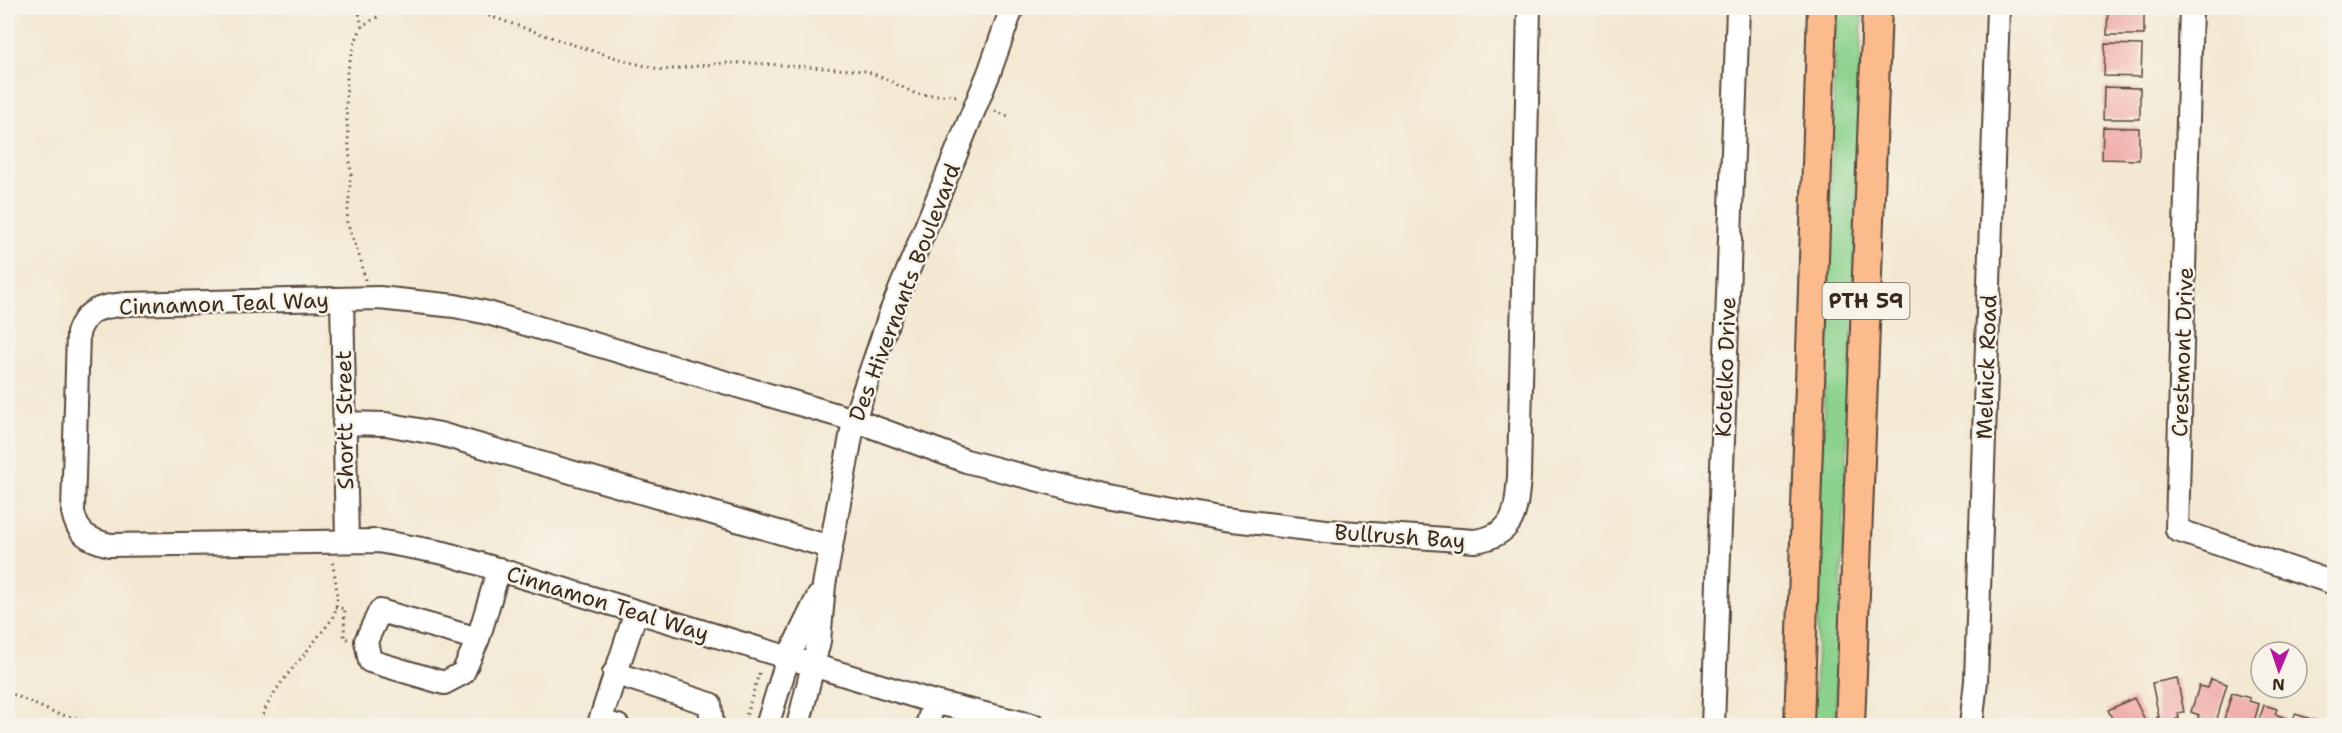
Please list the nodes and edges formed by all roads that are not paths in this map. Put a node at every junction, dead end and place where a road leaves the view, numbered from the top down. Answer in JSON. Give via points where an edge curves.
{"nodes":[{"id":1,"x":1012,"y":8,"type":"edge"},
{"id":2,"x":1529,"y":8,"type":"edge"},
{"id":3,"x":1738,"y":8,"type":"edge"},
{"id":4,"x":1822,"y":8,"type":"edge"},
{"id":5,"x":1877,"y":8,"type":"edge"},
{"id":6,"x":1998,"y":8,"type":"edge"},
{"id":7,"x":2191,"y":8,"type":"edge"},
{"id":8,"x":342,"y":299,"type":"junction"},
{"id":9,"x":854,"y":420,"type":"junction"},
{"id":10,"x":344,"y":423,"type":"junction"},
{"id":11,"x":338,"y":541,"type":"junction"},
{"id":12,"x":830,"y":547,"type":"junction"},
{"id":13,"x":499,"y":569,"type":"junction"},
{"id":14,"x":2334,"y":583,"type":"edge"},
{"id":15,"x":824,"y":585,"type":"junction"},
{"id":16,"x":636,"y":612,"type":"junction"},
{"id":17,"x":478,"y":639,"type":"junction"},
{"id":18,"x":788,"y":658,"type":"junction"},
{"id":19,"x":813,"y":666,"type":"junction"},
{"id":20,"x":614,"y":673,"type":"junction"},
{"id":21,"x":934,"y":702,"type":"junction"},
{"id":22,"x":618,"y":726,"type":"edge"},
{"id":23,"x":712,"y":726,"type":"edge"},
{"id":24,"x":767,"y":726,"type":"edge"},
{"id":25,"x":798,"y":726,"type":"edge"},
{"id":26,"x":927,"y":726,"type":"edge"},
{"id":27,"x":1035,"y":726,"type":"edge"},
{"id":28,"x":1713,"y":726,"type":"edge"},
{"id":29,"x":1799,"y":726,"type":"edge"},
{"id":30,"x":1850,"y":726,"type":"edge"},
{"id":31,"x":1971,"y":726,"type":"edge"}],
"edges":[{"from":1,"to":9,"type":"street","name":"Des Hivernants Boulevard","via":[[891,312]]},
{"from":2,"to":9,"type":"street","name":"Bullrush Bay","via":[[1519,477],[1513,518],[1490,539],[1326,531],[1154,506],[966,461]]},
{"from":3,"to":28,"type":"street","name":"Kotelko Drive"},
{"from":4,"to":29,"type":"main road","number":"PTH 59"},
{"from":5,"to":30,"type":"main road","number":"PTH 59"},
{"from":6,"to":31,"type":"street","name":"Melnick Road","via":[[1976,681]]},
{"from":7,"to":14,"type":"street","name":"Crestmont Drive","via":[[2177,530]]},
{"from":8,"to":9,"type":"street","name":"Cinnamon Teal Way","via":[[420,301],[488,314]]},
{"from":8,"to":10,"type":"street","name":"Shortt Street"},
{"from":8,"to":11,"type":"street","name":"Cinnamon Teal Way","via":[[125,304],[89,313],[78,333],[73,512],[81,534],[110,545]]},
{"from":9,"to":12,"type":"street","name":"Des Hivernants Boulevard"},
{"from":10,"to":11,"type":"street","name":"Shortt Street"},
{"from":10,"to":12,"type":"street","via":[[386,424],[440,434]]},
{"from":11,"to":13,"type":"street","name":"Cinnamon Teal Way","via":[[406,545]]},
{"from":12,"to":15,"type":"street","name":"Des Hivernants Boulevard"},
{"from":13,"to":16,"type":"street","name":"Cinnamon Teal Way"},
{"from":13,"to":17,"type":"street"},
{"from":15,"to":18,"type":"street","name":"Des Hivernants Boulevard"},
{"from":15,"to":19,"type":"street","name":"Des Hivernants Boulevard"},
{"from":16,"to":18,"type":"street","name":"Cinnamon Teal Way"},
{"from":16,"to":20,"type":"street"},
{"from":17,"to":17,"type":"street","via":[[463,673],[444,683],[370,661],[366,641],[380,611]]},
{"from":18,"to":19,"type":"street","name":"Cinnamon Teal Way"},
{"from":18,"to":24,"type":"street","name":"Des Hivernants Boulevard"},
{"from":19,"to":21,"type":"street","name":"Cinnamon Teal Way"},
{"from":19,"to":25,"type":"street","name":"Des Hivernants Boulevard"},
{"from":20,"to":22,"type":"street","via":[[600,721]]},
{"from":20,"to":23,"type":"street","via":[[710,704]]},
{"from":21,"to":26,"type":"street"},
{"from":21,"to":27,"type":"street","name":"Cinnamon Teal Way"}]}
